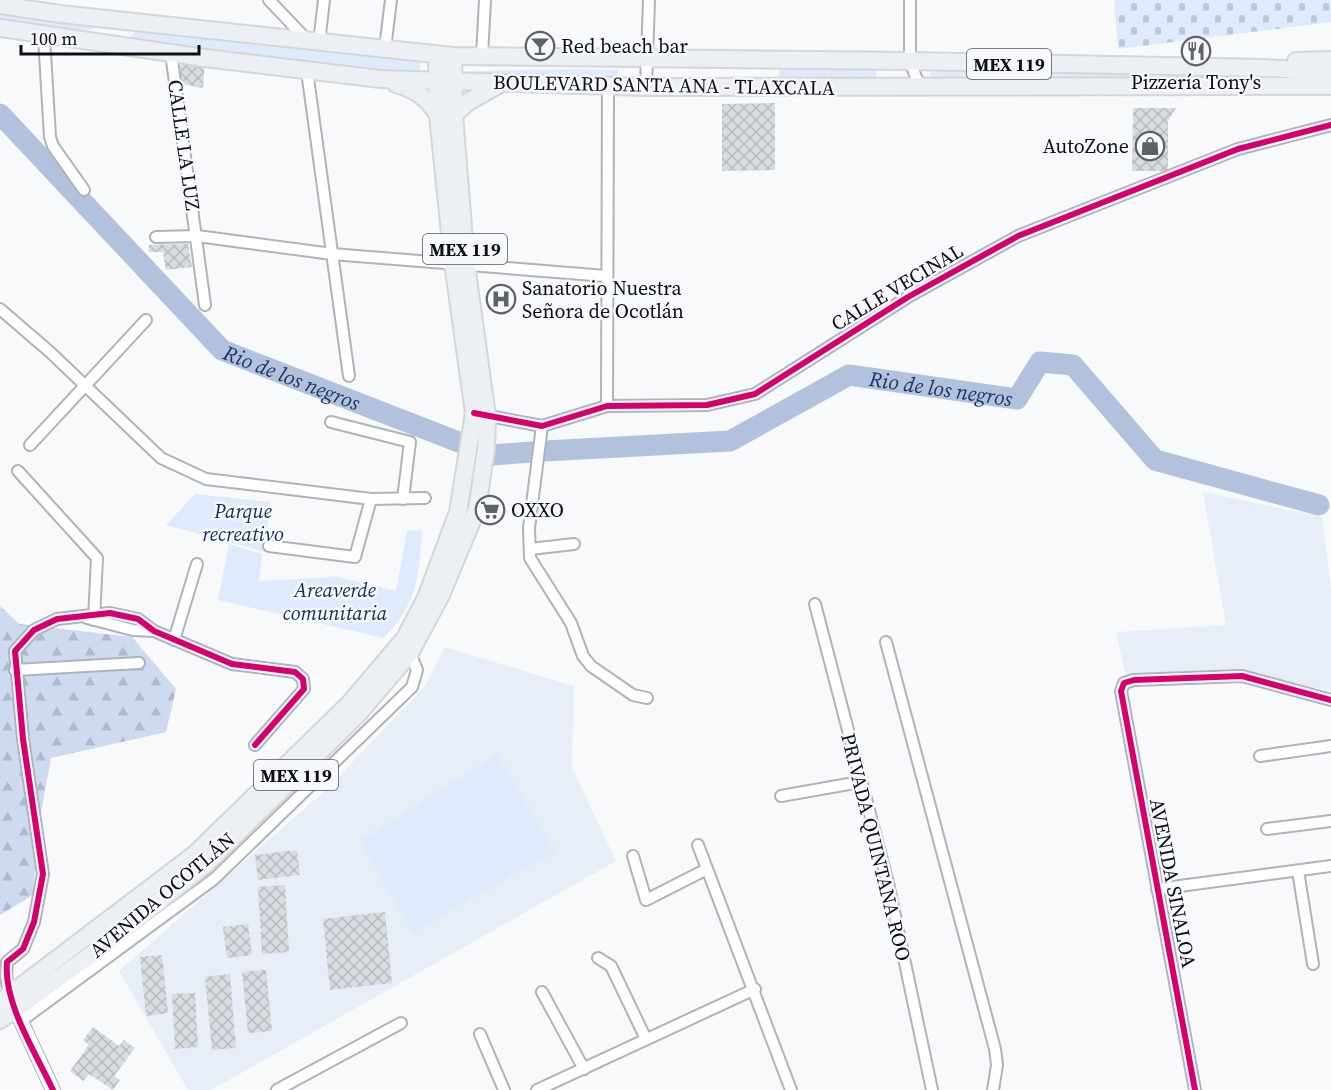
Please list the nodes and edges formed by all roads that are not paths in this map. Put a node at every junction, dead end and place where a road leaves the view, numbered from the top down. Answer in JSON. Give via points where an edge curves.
{"nodes":[{"id":1,"x":269,"y":0,"type":"edge"},
{"id":2,"x":324,"y":0,"type":"edge"},
{"id":3,"x":391,"y":0,"type":"edge"},
{"id":4,"x":485,"y":0,"type":"edge"},
{"id":5,"x":649,"y":0,"type":"edge"},
{"id":6,"x":909,"y":0,"type":"edge"},
{"id":7,"x":0,"y":5,"type":"edge"},
{"id":8,"x":117,"y":19,"type":"junction"},
{"id":9,"x":0,"y":28,"type":"edge"},
{"id":10,"x":44,"y":37,"type":"junction"},
{"id":11,"x":70,"y":39,"type":"junction"},
{"id":12,"x":314,"y":42,"type":"junction"},
{"id":13,"x":385,"y":49,"type":"junction"},
{"id":14,"x":171,"y":53,"type":"junction"},
{"id":15,"x":445,"y":56,"type":"junction"},
{"id":16,"x":482,"y":57,"type":"junction"},
{"id":17,"x":646,"y":58,"type":"junction"},
{"id":18,"x":754,"y":59,"type":"junction"},
{"id":19,"x":1331,"y":60,"type":"edge"},
{"id":20,"x":910,"y":61,"type":"junction"},
{"id":21,"x":1264,"y":68,"type":"junction"},
{"id":22,"x":307,"y":71,"type":"junction"},
{"id":23,"x":1331,"y":72,"type":"edge"},
{"id":24,"x":381,"y":79,"type":"junction"},
{"id":25,"x":445,"y":80,"type":"junction"},
{"id":26,"x":502,"y":83,"type":"junction"},
{"id":27,"x":608,"y":86,"type":"junction"},
{"id":28,"x":1331,"y":86,"type":"edge"},
{"id":29,"x":646,"y":87,"type":"junction"},
{"id":30,"x":1264,"y":87,"type":"junction"},
{"id":31,"x":755,"y":88,"type":"junction"},
{"id":32,"x":920,"y":88,"type":"junction"},
{"id":33,"x":1331,"y":96,"type":"edge"},
{"id":34,"x":446,"y":115,"type":"junction"},
{"id":35,"x":1331,"y":124,"type":"edge"},
{"id":36,"x":84,"y":190,"type":"dead end"},
{"id":37,"x":197,"y":236,"type":"junction"},
{"id":38,"x":156,"y":237,"type":"dead end"},
{"id":39,"x":332,"y":254,"type":"junction"},
{"id":40,"x":459,"y":263,"type":"junction"},
{"id":41,"x":606,"y":276,"type":"junction"},
{"id":42,"x":205,"y":305,"type":"dead end"},
{"id":43,"x":0,"y":309,"type":"edge"},
{"id":44,"x":146,"y":320,"type":"dead end"},
{"id":45,"x":348,"y":376,"type":"dead end"},
{"id":46,"x":85,"y":385,"type":"junction"},
{"id":47,"x":607,"y":406,"type":"junction"},
{"id":48,"x":481,"y":415,"type":"junction"},
{"id":49,"x":331,"y":422,"type":"dead end"},
{"id":50,"x":542,"y":426,"type":"junction"},
{"id":51,"x":479,"y":439,"type":"junction"},
{"id":52,"x":30,"y":446,"type":"dead end"},
{"id":53,"x":18,"y":471,"type":"dead end"},
{"id":54,"x":425,"y":498,"type":"dead end"},
{"id":55,"x":371,"y":499,"type":"junction"},
{"id":56,"x":403,"y":499,"type":"junction"},
{"id":57,"x":574,"y":544,"type":"dead end"},
{"id":58,"x":268,"y":546,"type":"dead end"},
{"id":59,"x":530,"y":549,"type":"junction"},
{"id":60,"x":197,"y":564,"type":"dead end"},
{"id":61,"x":814,"y":604,"type":"dead end"},
{"id":62,"x":91,"y":617,"type":"junction"},
{"id":63,"x":130,"y":617,"type":"junction"},
{"id":64,"x":127,"y":629,"type":"junction"},
{"id":65,"x":154,"y":631,"type":"junction"},
{"id":66,"x":174,"y":639,"type":"junction"},
{"id":67,"x":885,"y":642,"type":"dead end"},
{"id":68,"x":410,"y":653,"type":"junction"},
{"id":69,"x":139,"y":663,"type":"dead end"},
{"id":70,"x":15,"y":670,"type":"junction"},
{"id":71,"x":647,"y":698,"type":"dead end"},
{"id":72,"x":1331,"y":700,"type":"edge"},
{"id":73,"x":255,"y":745,"type":"dead end"},
{"id":74,"x":1331,"y":746,"type":"edge"},
{"id":75,"x":1260,"y":756,"type":"dead end"},
{"id":76,"x":860,"y":782,"type":"junction"},
{"id":77,"x":781,"y":796,"type":"dead end"},
{"id":78,"x":1331,"y":821,"type":"edge"},
{"id":79,"x":1267,"y":829,"type":"dead end"},
{"id":80,"x":698,"y":846,"type":"dead end"},
{"id":81,"x":633,"y":856,"type":"dead end"},
{"id":82,"x":1331,"y":866,"type":"edge"},
{"id":83,"x":707,"y":869,"type":"junction"},
{"id":84,"x":1298,"y":871,"type":"junction"},
{"id":85,"x":1156,"y":889,"type":"junction"},
{"id":86,"x":598,"y":958,"type":"dead end"},
{"id":87,"x":1313,"y":964,"type":"dead end"},
{"id":88,"x":755,"y":989,"type":"junction"},
{"id":89,"x":542,"y":992,"type":"dead end"},
{"id":90,"x":11,"y":1007,"type":"edge"},
{"id":91,"x":0,"y":1020,"type":"edge"},
{"id":92,"x":401,"y":1023,"type":"dead end"},
{"id":93,"x":480,"y":1034,"type":"dead end"},
{"id":94,"x":646,"y":1039,"type":"junction"},
{"id":95,"x":584,"y":1069,"type":"junction"},
{"id":96,"x":53,"y":1090,"type":"edge"},
{"id":97,"x":277,"y":1090,"type":"edge"},
{"id":98,"x":504,"y":1090,"type":"edge"},
{"id":99,"x":537,"y":1090,"type":"edge"},
{"id":100,"x":791,"y":1090,"type":"edge"},
{"id":101,"x":932,"y":1090,"type":"edge"},
{"id":102,"x":993,"y":1090,"type":"edge"},
{"id":103,"x":1195,"y":1090,"type":"edge"}],
"edges":[{"from":1,"to":12,"type":"street"},
{"from":2,"to":12,"type":"street"},
{"from":3,"to":13,"type":"street"},
{"from":4,"to":16,"type":"street"},
{"from":5,"to":17,"type":"street"},
{"from":6,"to":20,"type":"street"},
{"from":7,"to":8,"type":"main road","name":"BOULEVARD SANTA ANA - TLAXCALA","number":"MEX 119"},
{"from":8,"to":11,"type":"main road","via":[[120,28],[114,35]]},
{"from":8,"to":12,"type":"main road","name":"BOULEVARD SANTA ANA - TLAXCALA","number":"MEX 119"},
{"from":9,"to":10,"type":"main road","name":"BOULEVARD SANTA ANA - TLAXCALA","number":"MEX 119"},
{"from":10,"to":11,"type":"main road","name":"BOULEVARD SANTA ANA - TLAXCALA","number":"MEX 119"},
{"from":10,"to":36,"type":"street","via":[[50,137]]},
{"from":11,"to":14,"type":"main road","name":"BOULEVARD SANTA ANA - TLAXCALA","number":"MEX 119"},
{"from":12,"to":13,"type":"main road","name":"BOULEVARD SANTA ANA - TLAXCALA","number":"MEX 119"},
{"from":13,"to":15,"type":"main road","name":"BOULEVARD SANTA ANA - TLAXCALA","number":"MEX 119"},
{"from":14,"to":22,"type":"main road","name":"BOULEVARD SANTA ANA - TLAXCALA","number":"MEX 119"},
{"from":14,"to":37,"type":"street","name":"CALLE LA LUZ"},
{"from":15,"to":16,"type":"main road","name":"BOULEVARD SANTA ANA - TLAXCALA","number":"MEX 119"},
{"from":15,"to":25,"type":"main road","name":"AVENIDA OCOTLÁN","number":"MEX 119"},
{"from":16,"to":17,"type":"main road","name":"BOULEVARD SANTA ANA - TLAXCALA","number":"MEX 119"},
{"from":17,"to":18,"type":"main road","name":"BOULEVARD SANTA ANA - TLAXCALA","number":"MEX 119"},
{"from":17,"to":29,"type":"street"},
{"from":18,"to":20,"type":"main road","name":"BOULEVARD SANTA ANA - TLAXCALA","number":"MEX 119"},
{"from":18,"to":31,"type":"main road"},
{"from":19,"to":21,"type":"main road","via":[[1302,60]]},
{"from":20,"to":21,"type":"main road","name":"BOULEVARD SANTA ANA - TLAXCALA","number":"MEX 119"},
{"from":20,"to":32,"type":"street"},
{"from":21,"to":23,"type":"main road","name":"BOULEVARD SANTA ANA - TLAXCALA"},
{"from":22,"to":24,"type":"main road","name":"BOULEVARD SANTA ANA - TLAXCALA","number":"MEX 119"},
{"from":22,"to":39,"type":"street"},
{"from":24,"to":25,"type":"main road","name":"BOULEVARD SANTA ANA - TLAXCALA","number":"MEX 119"},
{"from":24,"to":34,"type":"main road","via":[[418,92]]},
{"from":25,"to":26,"type":"main road","name":"BOULEVARD SANTA ANA - TLAXCALA","number":"MEX 119"},
{"from":25,"to":34,"type":"main road","name":"AVENIDA OCOTLÁN","number":"MEX 119"},
{"from":26,"to":27,"type":"main road","name":"BOULEVARD SANTA ANA - TLAXCALA","number":"MEX 119"},
{"from":26,"to":34,"type":"main road"},
{"from":27,"to":29,"type":"main road","name":"BOULEVARD SANTA ANA - TLAXCALA","number":"MEX 119"},
{"from":27,"to":41,"type":"street"},
{"from":28,"to":30,"type":"main road","name":"BOULEVARD SANTA ANA - TLAXCALA"},
{"from":29,"to":31,"type":"main road","name":"BOULEVARD SANTA ANA - TLAXCALA","number":"MEX 119"},
{"from":30,"to":32,"type":"main road","name":"BOULEVARD SANTA ANA - TLAXCALA","number":"MEX 119","via":[[1214,84]]},
{"from":30,"to":33,"type":"main road","via":[[1299,96]]},
{"from":31,"to":32,"type":"main road","name":"BOULEVARD SANTA ANA - TLAXCALA","number":"MEX 119"},
{"from":34,"to":40,"type":"main road","name":"AVENIDA OCOTLÁN","number":"MEX 119"},
{"from":35,"to":47,"type":"street","name":"CALLE VECINAL","via":[[1238,149],[1018,236],[909,297],[755,394],[707,405]]},
{"from":37,"to":38,"type":"street"},
{"from":37,"to":39,"type":"street"},
{"from":37,"to":42,"type":"street","name":"CALLE LA LUZ"},
{"from":39,"to":40,"type":"street"},
{"from":39,"to":45,"type":"street"},
{"from":40,"to":41,"type":"street"},
{"from":40,"to":48,"type":"main road","name":"AVENIDA OCOTLÁN","number":"MEX 119"},
{"from":41,"to":47,"type":"street"},
{"from":43,"to":46,"type":"street"},
{"from":44,"to":46,"type":"street"},
{"from":46,"to":52,"type":"street"},
{"from":46,"to":55,"type":"street","via":[[161,458],[206,479]]},
{"from":47,"to":50,"type":"street","name":"CALLE VECINAL"},
{"from":48,"to":50,"type":"street","name":"CALLE VECINAL"},
{"from":48,"to":51,"type":"main road","name":"AVENIDA OCOTLÁN","number":"MEX 119"},
{"from":49,"to":56,"type":"street","via":[[410,442]]},
{"from":50,"to":59,"type":"street"},
{"from":51,"to":68,"type":"main road","name":"AVENIDA OCOTLÁN","number":"MEX 119","via":[[483,469],[477,509],[441,595]]},
{"from":51,"to":90,"type":"main road","name":"AVENIDA OCOTLÁN","number":"MEX 119","via":[[466,465],[458,512],[426,598],[405,638],[349,704],[195,854]]},
{"from":53,"to":62,"type":"street","via":[[97,558]]},
{"from":54,"to":56,"type":"street"},
{"from":55,"to":56,"type":"street"},
{"from":55,"to":58,"type":"street","via":[[355,557]]},
{"from":57,"to":59,"type":"street"},
{"from":59,"to":71,"type":"street","via":[[530,558],[571,623],[583,656],[609,681]]},
{"from":60,"to":66,"type":"street"},
{"from":61,"to":76,"type":"street","name":"PRIVADA QUINTANA ROO"},
{"from":62,"to":63,"type":"street","via":[[110,613]]},
{"from":62,"to":64,"type":"street"},
{"from":62,"to":70,"type":"street","via":[[57,619],[34,630],[15,651]]},
{"from":63,"to":64,"type":"street"},
{"from":63,"to":65,"type":"street"},
{"from":64,"to":65,"type":"street"},
{"from":65,"to":66,"type":"street"},
{"from":66,"to":73,"type":"street","via":[[232,664],[295,672],[303,679],[304,689]]},
{"from":67,"to":102,"type":"street","via":[[995,1049],[998,1065]]},
{"from":68,"to":90,"type":"main road","name":"AVENIDA OCOTLÁN","number":"MEX 119","via":[[359,713],[206,864],[103,946]]},
{"from":68,"to":90,"type":"street","via":[[417,670],[412,687],[214,879]]},
{"from":69,"to":70,"type":"street"},
{"from":70,"to":90,"type":"street","via":[[43,874],[34,922],[23,949],[7,963]]},
{"from":72,"to":85,"type":"street","name":"AVENIDA SINALOA","via":[[1242,675],[1124,683],[1121,691]]},
{"from":74,"to":75,"type":"street"},
{"from":76,"to":77,"type":"street"},
{"from":76,"to":101,"type":"street","name":"PRIVADA QUINTANA ROO","via":[[888,883]]},
{"from":78,"to":79,"type":"street"},
{"from":80,"to":83,"type":"street"},
{"from":81,"to":83,"type":"street","via":[[646,900]]},
{"from":82,"to":84,"type":"street"},
{"from":83,"to":88,"type":"street"},
{"from":84,"to":85,"type":"street"},
{"from":84,"to":87,"type":"street"},
{"from":85,"to":103,"type":"street","name":"AVENIDA SINALOA"},
{"from":86,"to":94,"type":"street","via":[[611,966]]},
{"from":88,"to":94,"type":"street"},
{"from":88,"to":100,"type":"street"},
{"from":89,"to":95,"type":"street"},
{"from":90,"to":91,"type":"main road","name":"AVENIDA OCOTLÁN","number":"MEX 119"},
{"from":90,"to":96,"type":"street"},
{"from":92,"to":97,"type":"street"},
{"from":93,"to":98,"type":"street"},
{"from":94,"to":95,"type":"street"},
{"from":95,"to":99,"type":"street"}]}
